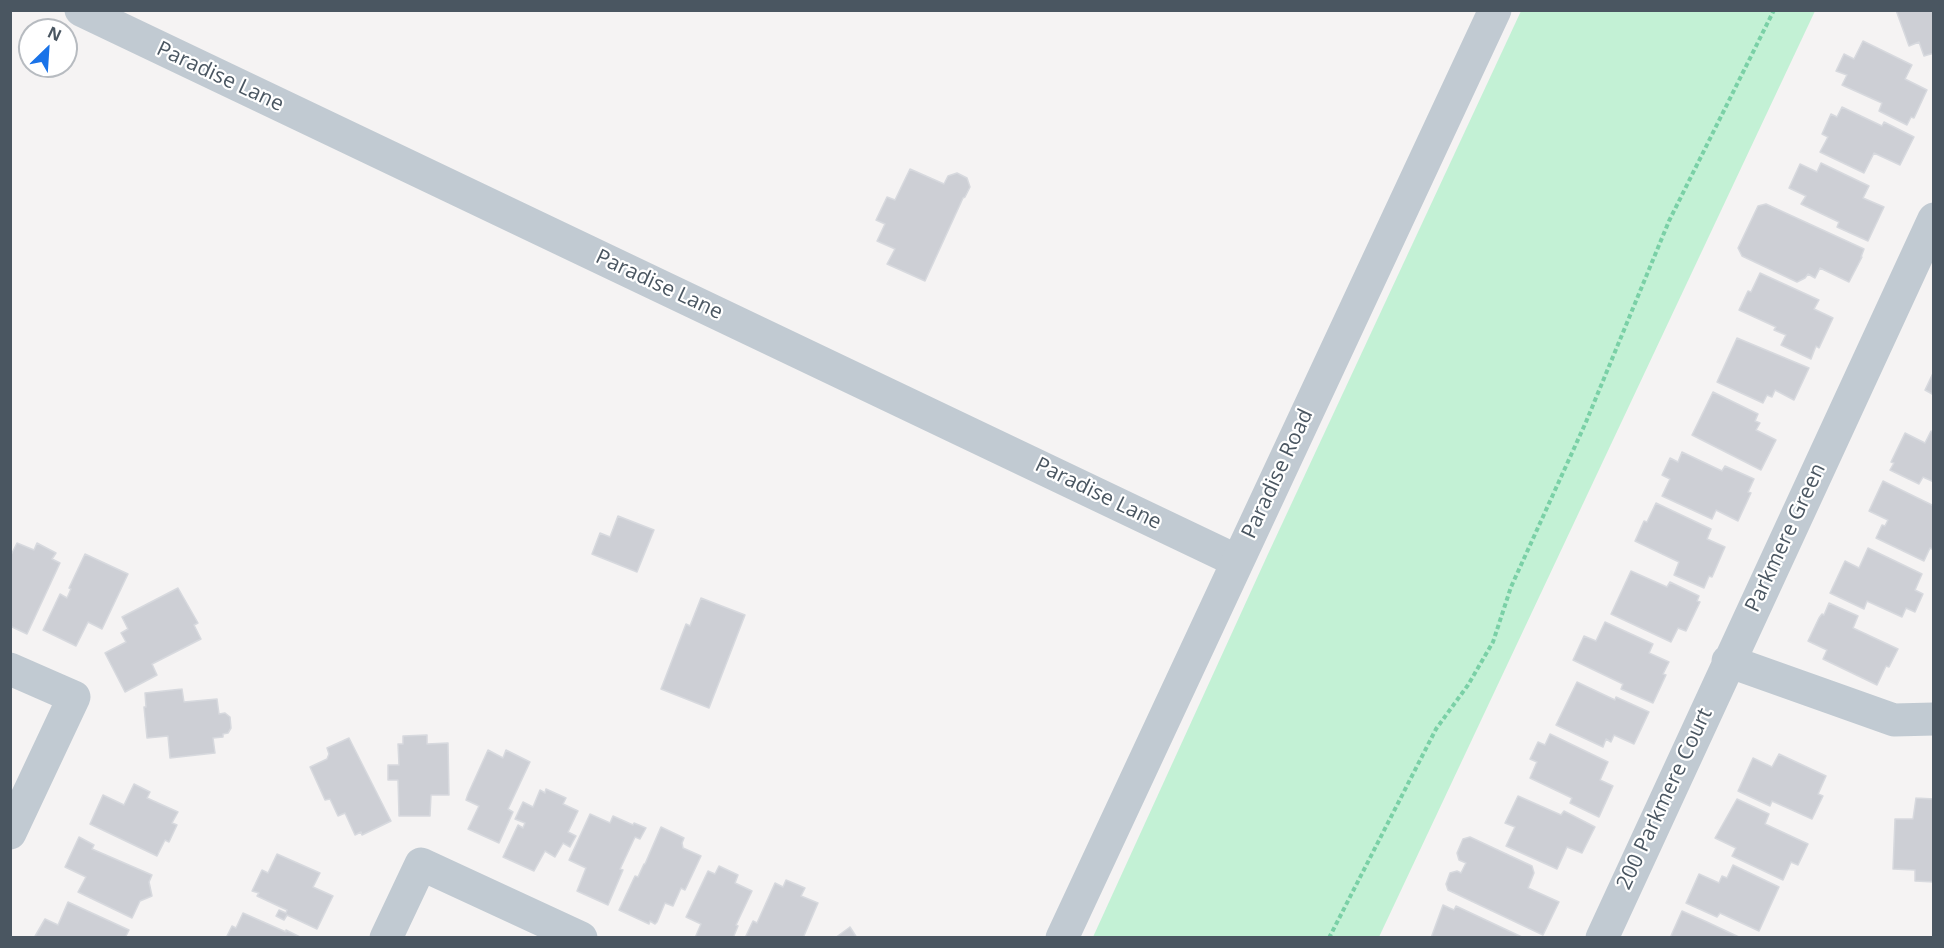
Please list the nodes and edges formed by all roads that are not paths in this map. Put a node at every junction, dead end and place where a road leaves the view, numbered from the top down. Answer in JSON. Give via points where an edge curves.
{"nodes":[{"id":1,"x":81,"y":10,"type":"edge"},
{"id":2,"x":1495,"y":10,"type":"edge"},
{"id":3,"x":1934,"y":219,"type":"edge"},
{"id":4,"x":1237,"y":561,"type":"junction"},
{"id":5,"x":1728,"y":661,"type":"junction"},
{"id":6,"x":10,"y":669,"type":"edge"},
{"id":7,"x":1934,"y":719,"type":"edge"},
{"id":8,"x":10,"y":833,"type":"edge"},
{"id":9,"x":386,"y":938,"type":"edge"},
{"id":10,"x":581,"y":938,"type":"edge"},
{"id":11,"x":1062,"y":938,"type":"edge"},
{"id":12,"x":1602,"y":938,"type":"edge"}],
"edges":[{"from":1,"to":4,"type":"street","name":"Paradise Lane"},
{"from":2,"to":4,"type":"street","name":"Paradise Road"},
{"from":3,"to":5,"type":"street","name":"Parkmere Green"},
{"from":4,"to":11,"type":"street","name":"Paradise Road"},
{"from":5,"to":7,"type":"street","via":[[1894,720]]},
{"from":5,"to":12,"type":"street","name":"200 Parkmere Court"},
{"from":6,"to":8,"type":"street","via":[[74,697]]},
{"from":9,"to":10,"type":"street","via":[[421,864]]}]}
